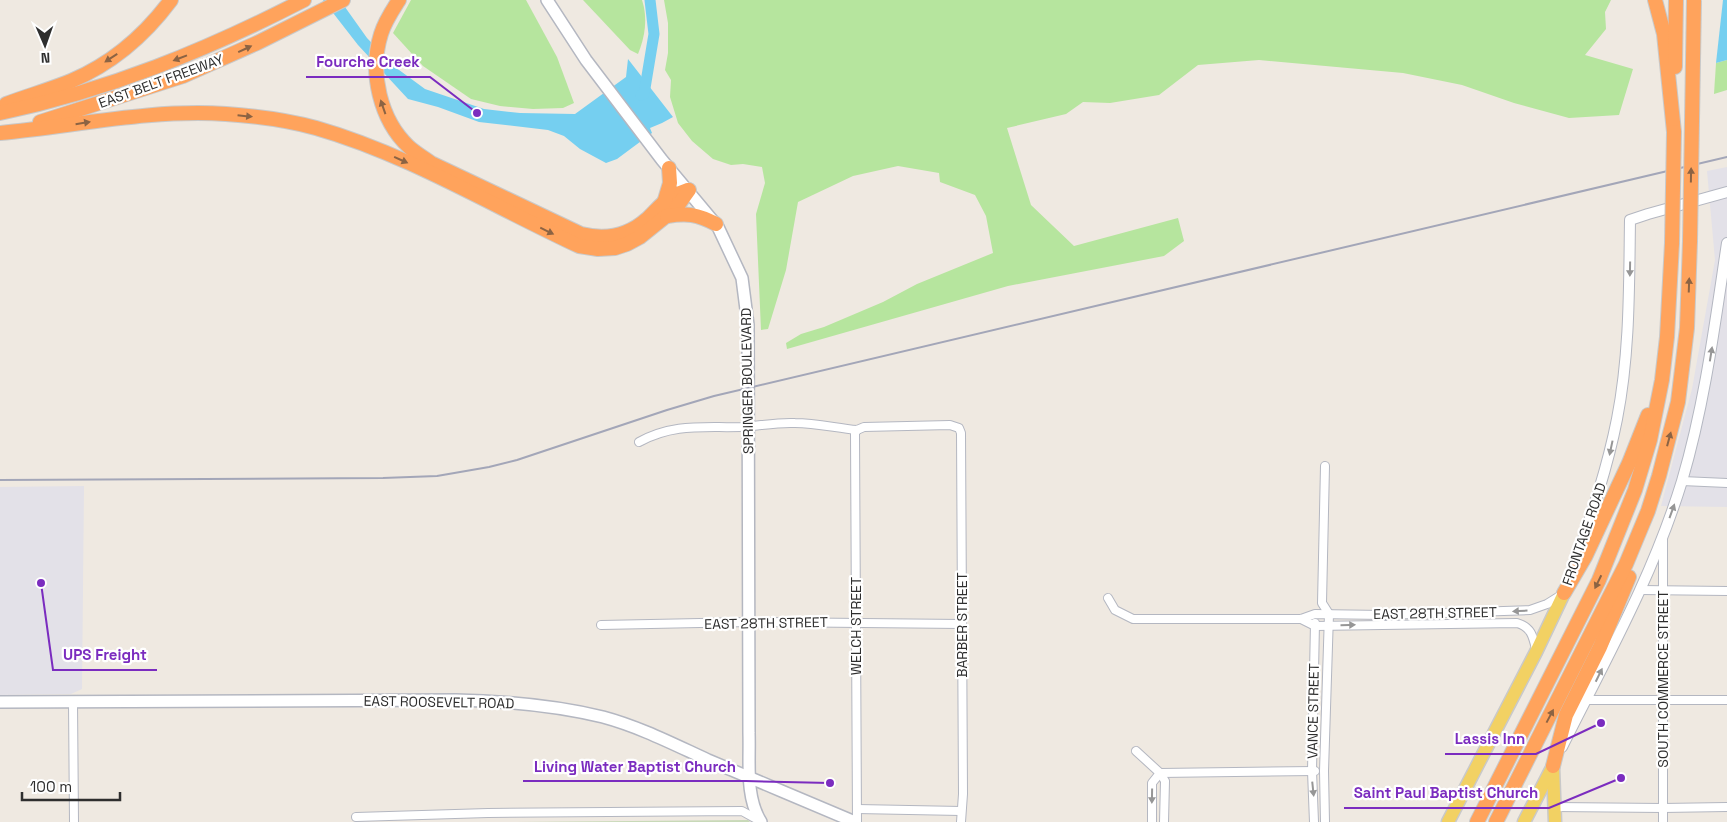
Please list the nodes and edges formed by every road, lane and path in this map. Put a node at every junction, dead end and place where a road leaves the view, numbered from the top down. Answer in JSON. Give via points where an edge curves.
{"nodes":[{"id":1,"x":171,"y":0,"type":"edge"},
{"id":2,"x":304,"y":0,"type":"edge"},
{"id":3,"x":343,"y":0,"type":"edge"},
{"id":4,"x":399,"y":0,"type":"edge"},
{"id":5,"x":547,"y":0,"type":"edge"},
{"id":6,"x":1655,"y":0,"type":"edge"},
{"id":7,"x":1676,"y":0,"type":"edge"},
{"id":8,"x":1694,"y":0,"type":"edge"},
{"id":9,"x":0,"y":106,"type":"edge"},
{"id":10,"x":0,"y":112,"type":"edge"},
{"id":11,"x":0,"y":132,"type":"edge"},
{"id":12,"x":1674,"y":132,"type":"junction"},
{"id":13,"x":666,"y":164,"type":"junction"},
{"id":14,"x":688,"y":190,"type":"junction"},
{"id":15,"x":1727,"y":192,"type":"edge"},
{"id":16,"x":665,"y":210,"type":"junction"},
{"id":17,"x":716,"y":224,"type":"junction"},
{"id":18,"x":615,"y":242,"type":"junction"},
{"id":19,"x":1727,"y":243,"type":"edge"},
{"id":20,"x":1662,"y":380,"type":"junction"},
{"id":21,"x":748,"y":426,"type":"junction"},
{"id":22,"x":856,"y":430,"type":"junction"},
{"id":23,"x":639,"y":442,"type":"dead end"},
{"id":24,"x":1325,"y":466,"type":"dead end"},
{"id":25,"x":1682,"y":482,"type":"junction"},
{"id":26,"x":1727,"y":483,"type":"edge"},
{"id":27,"x":1648,"y":511,"type":"junction"},
{"id":28,"x":1663,"y":536,"type":"junction"},
{"id":29,"x":1641,"y":590,"type":"junction"},
{"id":30,"x":1663,"y":590,"type":"junction"},
{"id":31,"x":1727,"y":591,"type":"edge"},
{"id":32,"x":1564,"y":593,"type":"junction"},
{"id":33,"x":1108,"y":598,"type":"dead end"},
{"id":34,"x":1322,"y":603,"type":"junction"},
{"id":35,"x":1315,"y":614,"type":"junction"},
{"id":36,"x":1329,"y":614,"type":"junction"},
{"id":37,"x":1301,"y":619,"type":"junction"},
{"id":38,"x":750,"y":622,"type":"junction"},
{"id":39,"x":857,"y":623,"type":"junction"},
{"id":40,"x":962,"y":624,"type":"junction"},
{"id":41,"x":601,"y":625,"type":"dead end"},
{"id":42,"x":1315,"y":626,"type":"junction"},
{"id":43,"x":1329,"y":626,"type":"junction"},
{"id":44,"x":1536,"y":652,"type":"junction"},
{"id":45,"x":1587,"y":700,"type":"junction"},
{"id":46,"x":1663,"y":700,"type":"junction"},
{"id":47,"x":1727,"y":700,"type":"edge"},
{"id":48,"x":0,"y":702,"type":"edge"},
{"id":49,"x":73,"y":702,"type":"junction"},
{"id":50,"x":1136,"y":751,"type":"dead end"},
{"id":51,"x":1553,"y":766,"type":"junction"},
{"id":52,"x":1312,"y":771,"type":"junction"},
{"id":53,"x":1324,"y":771,"type":"junction"},
{"id":54,"x":1160,"y":773,"type":"junction"},
{"id":55,"x":750,"y":777,"type":"junction"},
{"id":56,"x":1554,"y":807,"type":"junction"},
{"id":57,"x":1727,"y":807,"type":"edge"},
{"id":58,"x":1663,"y":808,"type":"junction"},
{"id":59,"x":857,"y":809,"type":"junction"},
{"id":60,"x":961,"y":811,"type":"junction"},
{"id":61,"x":356,"y":816,"type":"dead end"},
{"id":62,"x":420,"y":818,"type":"edge"},
{"id":63,"x":74,"y":822,"type":"edge"},
{"id":64,"x":761,"y":822,"type":"edge"},
{"id":65,"x":856,"y":822,"type":"edge"},
{"id":66,"x":961,"y":822,"type":"edge"},
{"id":67,"x":1152,"y":822,"type":"edge"},
{"id":68,"x":1164,"y":822,"type":"edge"},
{"id":69,"x":1314,"y":822,"type":"edge"},
{"id":70,"x":1325,"y":822,"type":"edge"},
{"id":71,"x":1448,"y":822,"type":"edge"},
{"id":72,"x":1478,"y":822,"type":"edge"},
{"id":73,"x":1496,"y":822,"type":"edge"},
{"id":74,"x":1524,"y":822,"type":"edge"},
{"id":75,"x":1555,"y":822,"type":"edge"},
{"id":76,"x":1664,"y":822,"type":"edge"}],
"edges":[{"from":1,"to":9,"type":"highway","one_way":true,"via":[[141,35],[102,65]]},
{"from":2,"to":10,"type":"highway","name":"EAST BELT FREEWAY","one_way":true,"via":[[157,68],[86,92]]},
{"from":11,"to":3,"type":"highway","name":"EAST BELT FREEWAY","one_way":true,"via":[[60,117],[183,76]]},
{"from":18,"to":4,"type":"highway","one_way":true,"via":[[581,234],[431,163],[409,147],[383,109],[377,84],[380,34]]},
{"from":5,"to":13,"type":"main road","name":"SPRINGER BOULEVARD","via":[[586,60]]},
{"from":6,"to":12,"type":"highway","via":[[1664,34]]},
{"from":7,"to":12,"type":"highway"},
{"from":27,"to":8,"type":"highway","one_way":true,"bridge":true,"via":[[1678,402],[1687,328]]},
{"from":11,"to":18,"type":"highway","one_way":true,"via":[[49,129],[159,114],[272,118],[316,128],[401,159],[579,246],[598,249]]},
{"from":12,"to":20,"type":"highway","bridge":true,"via":[[1672,244]]},
{"from":13,"to":14,"type":"main road","name":"SPRINGER BOULEVARD"},
{"from":13,"to":16,"type":"highway","via":[[670,183]]},
{"from":14,"to":16,"type":"highway","via":[[676,208]]},
{"from":14,"to":17,"type":"main road","name":"SPRINGER BOULEVARD"},
{"from":15,"to":32,"type":"street","name":"FRONTAGE ROAD","one_way":true,"via":[[1630,220],[1627,340],[1618,417],[1600,489]]},
{"from":16,"to":17,"type":"highway","via":[[700,216]]},
{"from":16,"to":18,"type":"highway","via":[[640,237]]},
{"from":17,"to":21,"type":"main road","name":"SPRINGER BOULEVARD","via":[[735,260],[743,287],[748,325]]},
{"from":25,"to":19,"type":"street","one_way":true,"via":[[1704,394]]},
{"from":20,"to":32,"type":"highway","via":[[1629,463],[1585,557]]},
{"from":20,"to":72,"type":"highway","one_way":true,"via":[[1644,463],[1619,533],[1599,580]]},
{"from":21,"to":22,"type":"street","via":[[793,423]]},
{"from":21,"to":23,"type":"street","via":[[689,427],[659,432]]},
{"from":21,"to":38,"type":"main road","name":"SPRINGER BOULEVARD"},
{"from":22,"to":39,"type":"street","name":"WELCH STREET"},
{"from":22,"to":40,"type":"street","name":"BARBER STREET","via":[[864,427],[950,425],[959,428]]},
{"from":24,"to":34,"type":"street"},
{"from":25,"to":26,"type":"street"},
{"from":28,"to":25,"type":"street","one_way":true},
{"from":27,"to":51,"type":"highway","via":[[1641,542],[1617,608],[1566,715]]},
{"from":73,"to":27,"type":"highway","one_way":true,"via":[[1626,564]]},
{"from":28,"to":29,"type":"street"},
{"from":28,"to":30,"type":"street","name":"SOUTH COMMERCE STREET"},
{"from":29,"to":30,"type":"street"},
{"from":45,"to":29,"type":"street","one_way":true},
{"from":30,"to":31,"type":"street"},
{"from":30,"to":46,"type":"street","name":"SOUTH COMMERCE STREET"},
{"from":32,"to":36,"type":"street","name":"EAST 28TH STREET","one_way":true,"via":[[1539,608],[1521,611]]},
{"from":32,"to":44,"type":"main road","name":"FRONTAGE ROAD"},
{"from":33,"to":37,"type":"street","name":"EAST 28TH STREET","via":[[1114,610],[1133,619]]},
{"from":34,"to":35,"type":"street"},
{"from":34,"to":36,"type":"street"},
{"from":35,"to":36,"type":"street","name":"EAST 28TH STREET"},
{"from":35,"to":37,"type":"street","name":"EAST 28TH STREET"},
{"from":35,"to":42,"type":"street","name":"VANCE STREET"},
{"from":36,"to":43,"type":"street","name":"VANCE STREET"},
{"from":37,"to":42,"type":"street","name":"EAST 28TH STREET"},
{"from":38,"to":39,"type":"street","name":"EAST 28TH STREET"},
{"from":38,"to":41,"type":"street","name":"EAST 28TH STREET"},
{"from":38,"to":55,"type":"main road","name":"SPRINGER BOULEVARD"},
{"from":39,"to":40,"type":"street","name":"EAST 28TH STREET"},
{"from":39,"to":59,"type":"street","name":"WELCH STREET"},
{"from":40,"to":60,"type":"street","name":"BARBER STREET"},
{"from":42,"to":43,"type":"street","name":"EAST 28TH STREET"},
{"from":42,"to":52,"type":"street","name":"VANCE STREET"},
{"from":43,"to":44,"type":"street","name":"EAST 28TH STREET","one_way":true,"via":[[1517,623],[1529,629]]},
{"from":43,"to":53,"type":"street","name":"VANCE STREET"},
{"from":44,"to":71,"type":"main road","name":"FRONTAGE ROAD"},
{"from":45,"to":46,"type":"street"},
{"from":45,"to":51,"type":"street"},
{"from":46,"to":47,"type":"street"},
{"from":46,"to":58,"type":"street","name":"SOUTH COMMERCE STREET"},
{"from":48,"to":49,"type":"main road","name":"EAST ROOSEVELT ROAD"},
{"from":49,"to":55,"type":"main road","name":"EAST ROOSEVELT ROAD","via":[[456,700],[530,703],[577,711],[631,726]]},
{"from":49,"to":63,"type":"street"},
{"from":50,"to":54,"type":"street"},
{"from":51,"to":56,"type":"main road"},
{"from":51,"to":74,"type":"main road"},
{"from":52,"to":53,"type":"street"},
{"from":52,"to":54,"type":"street"},
{"from":52,"to":69,"type":"street","name":"VANCE STREET","one_way":true},
{"from":53,"to":70,"type":"street","name":"VANCE STREET"},
{"from":54,"to":67,"type":"street","one_way":true,"via":[[1152,783]]},
{"from":54,"to":68,"type":"street","via":[[1165,781]]},
{"from":55,"to":64,"type":"main road","name":"SPRINGER BOULEVARD","via":[[753,805]]},
{"from":55,"to":65,"type":"main road","name":"EAST ROOSEVELT ROAD"},
{"from":56,"to":58,"type":"street"},
{"from":56,"to":75,"type":"main road"},
{"from":57,"to":58,"type":"street"},
{"from":58,"to":76,"type":"street","name":"SOUTH COMMERCE STREET"},
{"from":59,"to":60,"type":"street"},
{"from":59,"to":65,"type":"street","name":"WELCH STREET"},
{"from":60,"to":66,"type":"street","name":"BARBER STREET"},
{"from":61,"to":62,"type":"street"},
{"from":62,"to":64,"type":"street","via":[[742,812]]}]}
